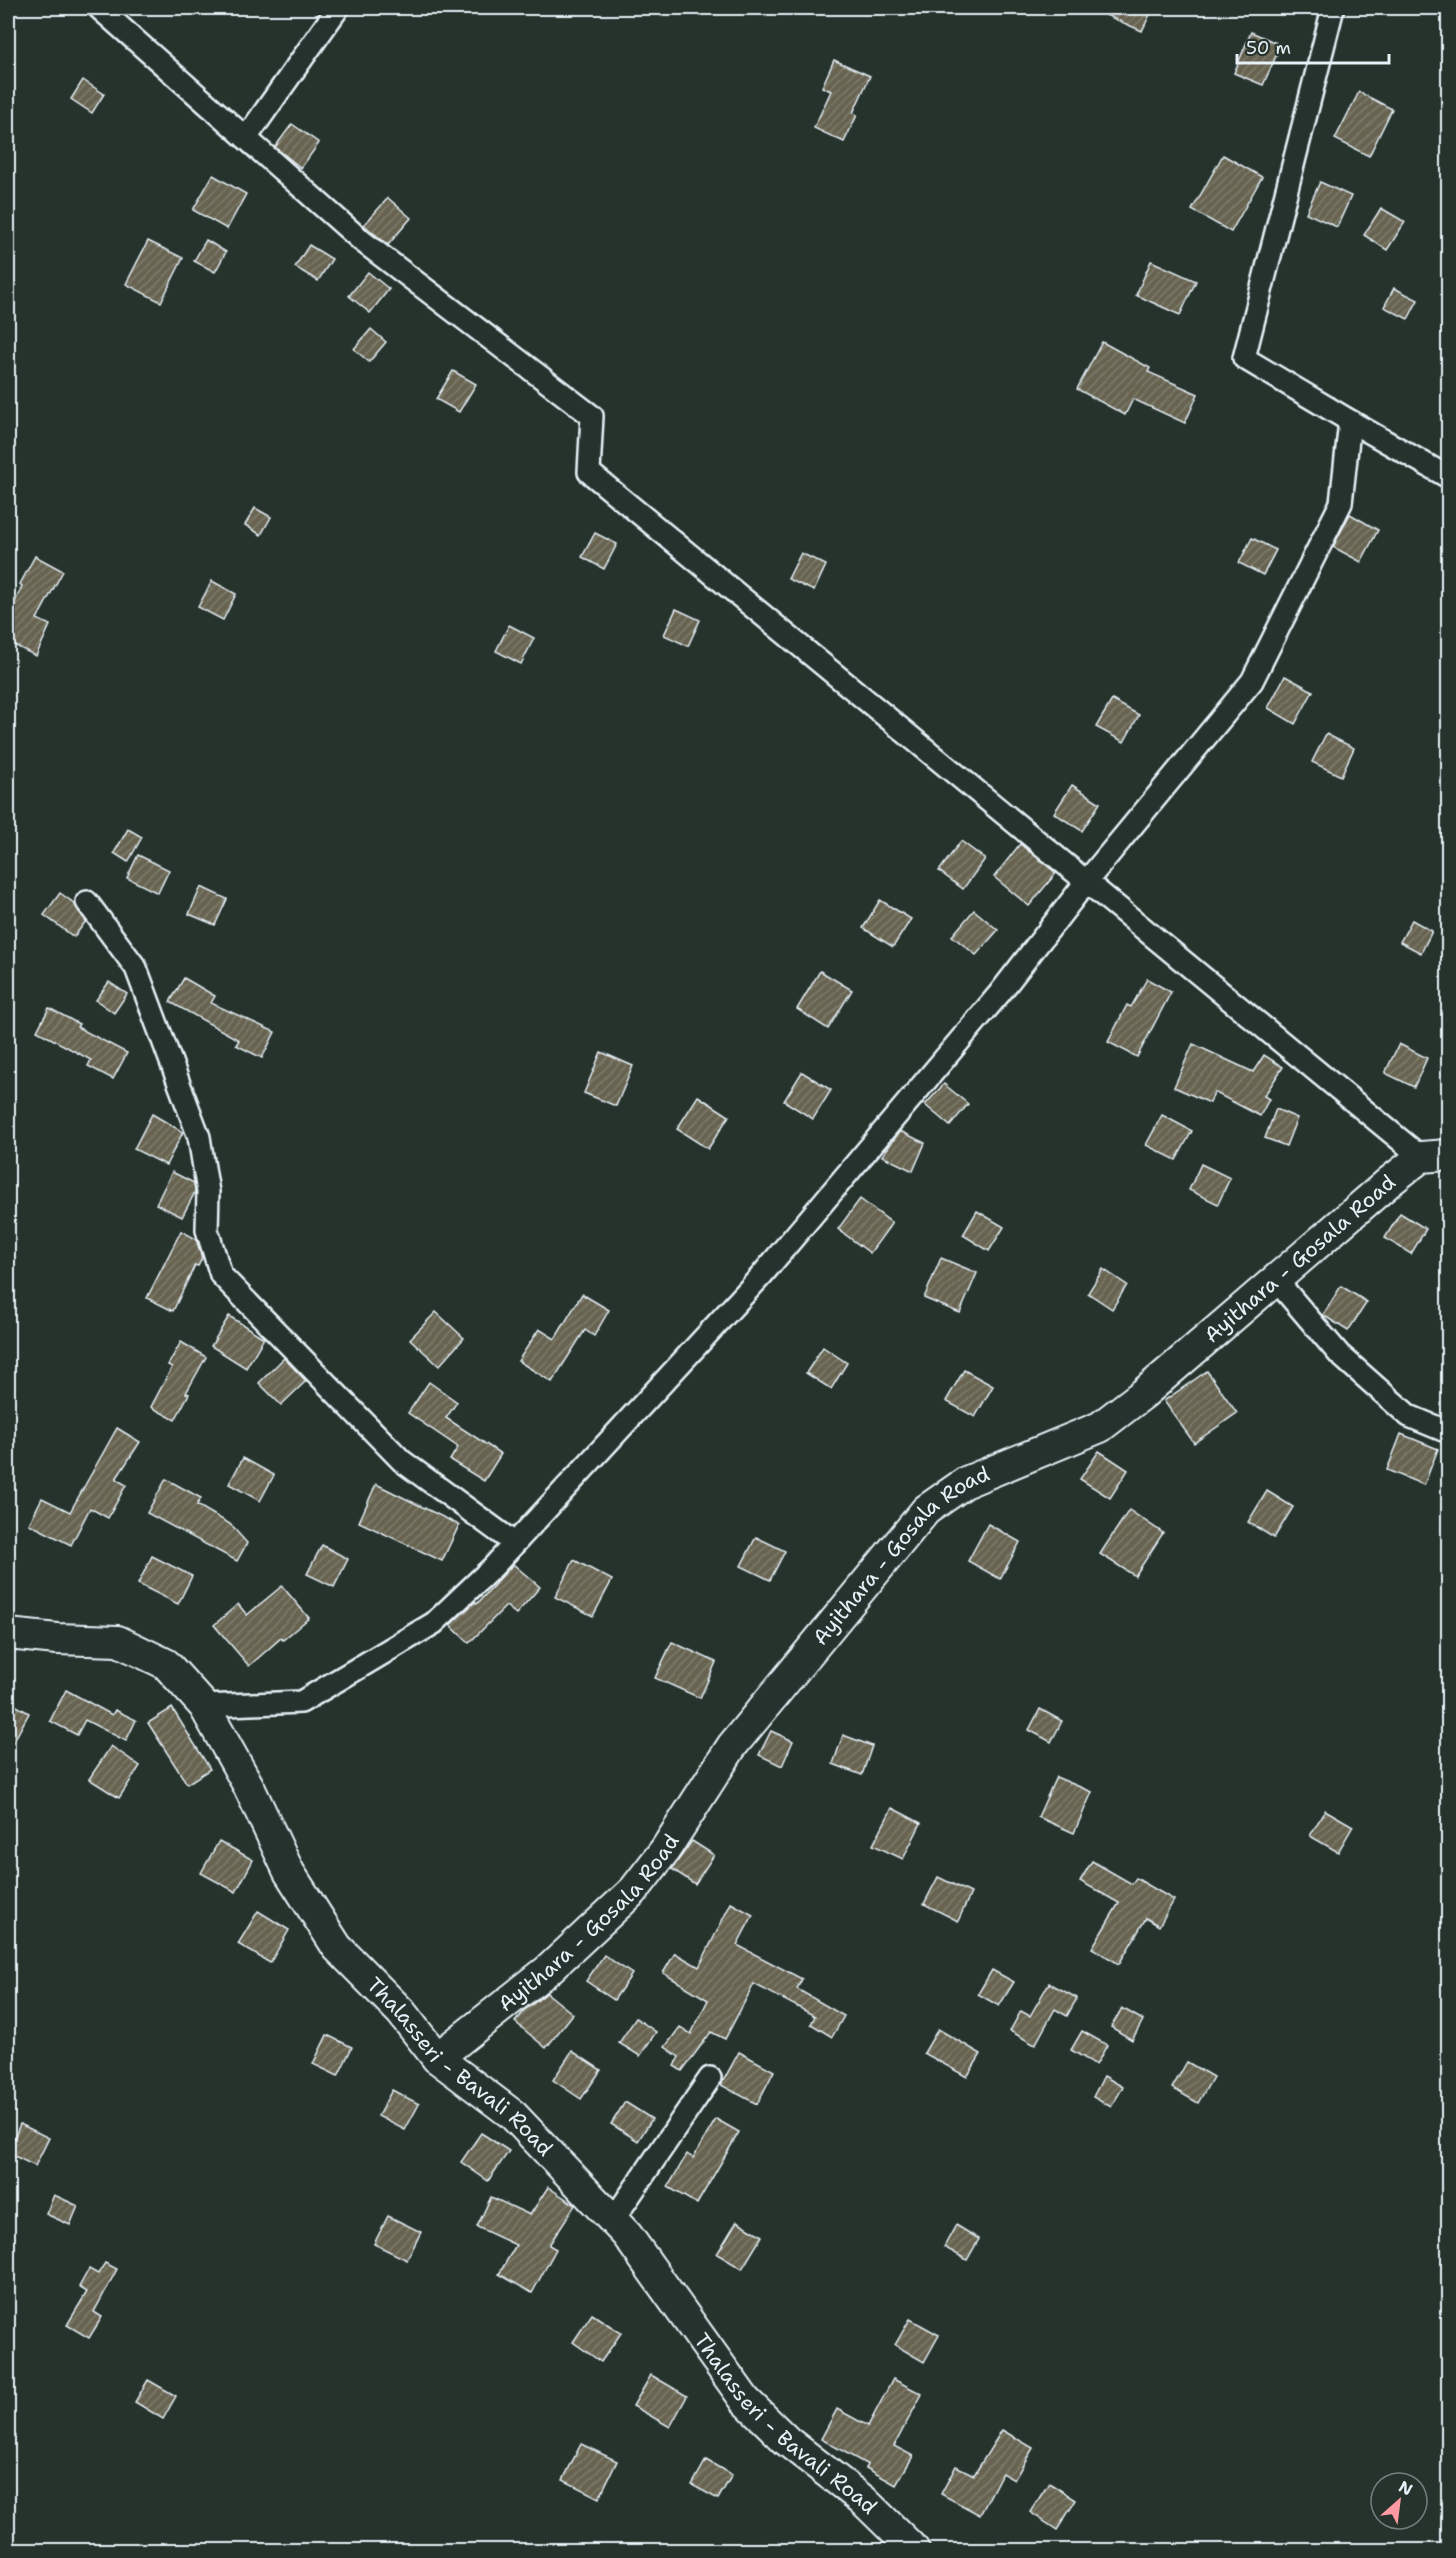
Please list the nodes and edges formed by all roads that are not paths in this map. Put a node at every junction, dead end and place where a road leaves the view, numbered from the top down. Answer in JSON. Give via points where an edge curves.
{"nodes":[{"id":1,"x":99,"y":8,"type":"edge"},
{"id":2,"x":338,"y":8,"type":"edge"},
{"id":3,"x":1333,"y":8,"type":"edge"},
{"id":4,"x":246,"y":138,"type":"junction"},
{"id":5,"x":1350,"y":421,"type":"junction"},
{"id":6,"x":1449,"y":477,"type":"edge"},
{"id":7,"x":1086,"y":882,"type":"junction"},
{"id":8,"x":87,"y":902,"type":"dead end"},
{"id":9,"x":1435,"y":1156,"type":"edge"},
{"id":10,"x":1276,"y":1280,"type":"junction"},
{"id":11,"x":1449,"y":1432,"type":"edge"},
{"id":12,"x":514,"y":1543,"type":"junction"},
{"id":13,"x":8,"y":1634,"type":"edge"},
{"id":14,"x":204,"y":1706,"type":"junction"},
{"id":15,"x":437,"y":2058,"type":"junction"},
{"id":16,"x":710,"y":2078,"type":"dead end"},
{"id":17,"x":613,"y":2220,"type":"junction"},
{"id":18,"x":914,"y":2550,"type":"edge"}],
"edges":[{"from":1,"to":4,"type":"street"},
{"from":2,"to":4,"type":"street"},
{"from":3,"to":5,"type":"street","via":[[1244,358]]},
{"from":4,"to":7,"type":"street","via":[[362,241],[592,416],[589,472]]},
{"from":5,"to":6,"type":"street"},
{"from":5,"to":7,"type":"street","via":[[1341,503],[1252,681]]},
{"from":7,"to":9,"type":"street"},
{"from":7,"to":12,"type":"street","via":[[999,994],[761,1276]]},
{"from":8,"to":12,"type":"street","via":[[136,968],[199,1137],[208,1192],[207,1230],[221,1275],[402,1461]]},
{"from":9,"to":10,"type":"main road","name":"Ayithara - Gosala Road","via":[[1389,1182]]},
{"from":10,"to":11,"type":"street","via":[[1340,1354],[1409,1416]]},
{"from":10,"to":15,"type":"main road","name":"Ayithara - Gosala Road","via":[[1100,1427],[966,1482],[926,1510],[732,1746],[665,1850],[633,1890],[548,1970]]},
{"from":12,"to":14,"type":"street","via":[[434,1623],[301,1702]]},
{"from":13,"to":14,"type":"main road","name":"Thalasseri - Bavali Road","via":[[118,1641],[166,1664]]},
{"from":14,"to":15,"type":"main road","name":"Thalasseri - Bavali Road","via":[[248,1785],[289,1872],[338,1947],[401,2012]]},
{"from":15,"to":17,"type":"main road","name":"Thalasseri - Bavali Road","via":[[513,2115]]},
{"from":16,"to":17,"type":"street"},
{"from":17,"to":18,"type":"main road","name":"Thalasseri - Bavali Road","via":[[745,2400],[787,2440],[864,2500]]}]}
